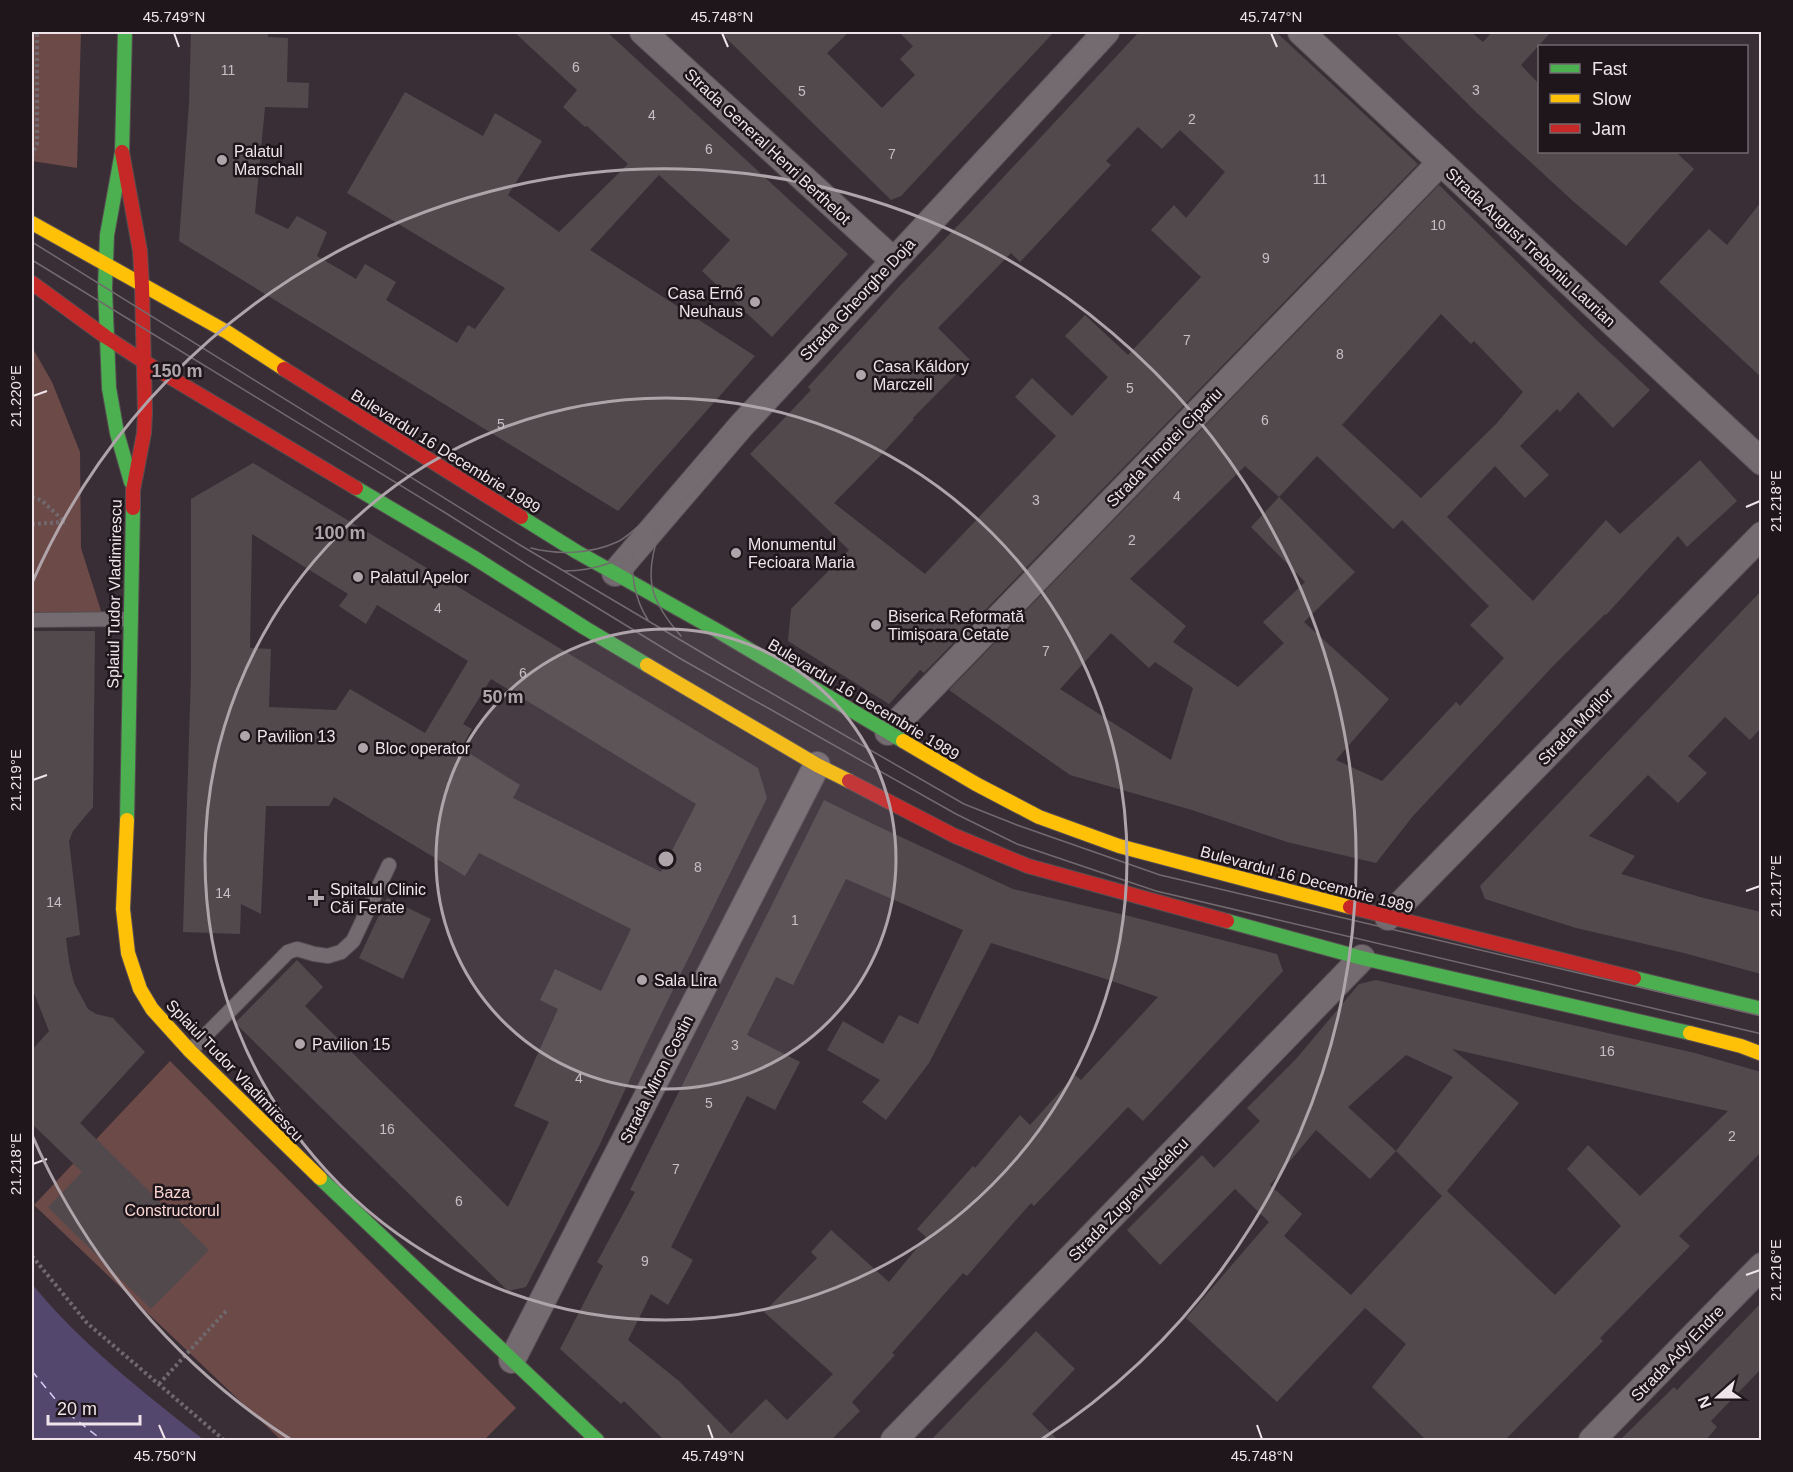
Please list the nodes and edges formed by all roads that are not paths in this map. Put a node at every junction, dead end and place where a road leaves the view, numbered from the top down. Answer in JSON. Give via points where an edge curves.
{"nodes":[{"id":1,"x":125,"y":32,"type":"edge"},
{"id":2,"x":643,"y":32,"type":"edge"},
{"id":3,"x":1106,"y":32,"type":"edge"},
{"id":4,"x":1301,"y":32,"type":"edge"},
{"id":5,"x":122,"y":152,"type":"junction"},
{"id":6,"x":1440,"y":162,"type":"junction"},
{"id":7,"x":32,"y":223,"type":"edge"},
{"id":8,"x":892,"y":260,"type":"junction"},
{"id":9,"x":105,"y":265,"type":"junction"},
{"id":10,"x":32,"y":283,"type":"edge"},
{"id":11,"x":142,"y":286,"type":"junction"},
{"id":12,"x":106,"y":337,"type":"junction"},
{"id":13,"x":143,"y":361,"type":"junction"},
{"id":14,"x":1761,"y":462,"type":"edge"},
{"id":15,"x":133,"y":490,"type":"junction"},
{"id":16,"x":1761,"y":535,"type":"edge"},
{"id":17,"x":615,"y":573,"type":"junction"},
{"id":18,"x":130,"y":619,"type":"junction"},
{"id":19,"x":32,"y":620,"type":"edge"},
{"id":20,"x":888,"y":732,"type":"junction"},
{"id":21,"x":817,"y":765,"type":"junction"},
{"id":22,"x":389,"y":865,"type":"dead end"},
{"id":23,"x":1388,"y":917,"type":"junction"},
{"id":24,"x":1362,"y":958,"type":"junction"},
{"id":25,"x":1761,"y":1010,"type":"edge"},
{"id":26,"x":190,"y":1051,"type":"junction"},
{"id":27,"x":1761,"y":1054,"type":"edge"},
{"id":28,"x":1761,"y":1266,"type":"edge"},
{"id":29,"x":512,"y":1360,"type":"junction"},
{"id":30,"x":597,"y":1440,"type":"edge"},
{"id":31,"x":894,"y":1440,"type":"edge"},
{"id":32,"x":1592,"y":1440,"type":"edge"}],
"edges":[{"from":1,"to":5,"type":"main road","name":"Splaiul Tudor Vladimirescu"},
{"from":2,"to":8,"type":"street","name":"Strada General Henri Berthelot"},
{"from":3,"to":8,"type":"street","name":"Strada Gheorghe Doja"},
{"from":4,"to":6,"type":"street","name":"Strada August Treboniu Laurian"},
{"from":5,"to":9,"type":"main road","name":"Splaiul Tudor Vladimirescu"},
{"from":5,"to":11,"type":"main road","name":"Splaiul Tudor Vladimirescu","via":[[140,251]]},
{"from":6,"to":14,"type":"street","name":"Strada August Treboniu Laurian"},
{"from":6,"to":20,"type":"street","name":"Strada Timotei Cipariu"},
{"from":7,"to":9,"type":"main road","name":"Bulevardul 16 Decembrie 1989"},
{"from":8,"to":17,"type":"street","name":"Strada Gheorghe Doja","via":[[741,426]]},
{"from":9,"to":11,"type":"main road","name":"Bulevardul 16 Decembrie 1989"},
{"from":9,"to":12,"type":"main road","name":"Splaiul Tudor Vladimirescu"},
{"from":10,"to":12,"type":"main road"},
{"from":11,"to":13,"type":"main road","name":"Splaiul Tudor Vladimirescu"},
{"from":11,"to":17,"type":"main road","name":"Bulevardul 16 Decembrie 1989","via":[[227,332],[503,507]]},
{"from":12,"to":13,"type":"main road"},
{"from":12,"to":15,"type":"main road","name":"Splaiul Tudor Vladimirescu","via":[[109,388]]},
{"from":13,"to":15,"type":"main road","name":"Splaiul Tudor Vladimirescu","via":[[144,433]]},
{"from":13,"to":21,"type":"main road"},
{"from":15,"to":18,"type":"main road","name":"Splaiul Tudor Vladimirescu"},
{"from":16,"to":23,"type":"street","name":"Strada Moților"},
{"from":17,"to":20,"type":"main road","name":"Bulevardul 16 Decembrie 1989"},
{"from":18,"to":19,"type":"lane"},
{"from":18,"to":26,"type":"main road","name":"Splaiul Tudor Vladimirescu","via":[[123,909],[128,953],[140,989],[152,1009]]},
{"from":20,"to":23,"type":"main road","name":"Bulevardul 16 Decembrie 1989","via":[[1039,817],[1119,846]]},
{"from":21,"to":24,"type":"main road","via":[[956,836],[1028,866]]},
{"from":21,"to":29,"type":"street","name":"Strada Miron Costin"},
{"from":22,"to":26,"type":"lane","via":[[347,947],[328,956],[297,949],[288,952]]},
{"from":23,"to":25,"type":"main road","name":"Bulevardul 16 Decembrie 1989"},
{"from":24,"to":27,"type":"main road","via":[[1699,1035]]},
{"from":24,"to":31,"type":"street","name":"Strada Zugrav Nedelcu"},
{"from":26,"to":29,"type":"main road","name":"Splaiul Tudor Vladimirescu"},
{"from":28,"to":32,"type":"street","name":"Strada Ady Endre"},
{"from":29,"to":30,"type":"main road","name":"Splaiul Tudor Vladimirescu"}]}
